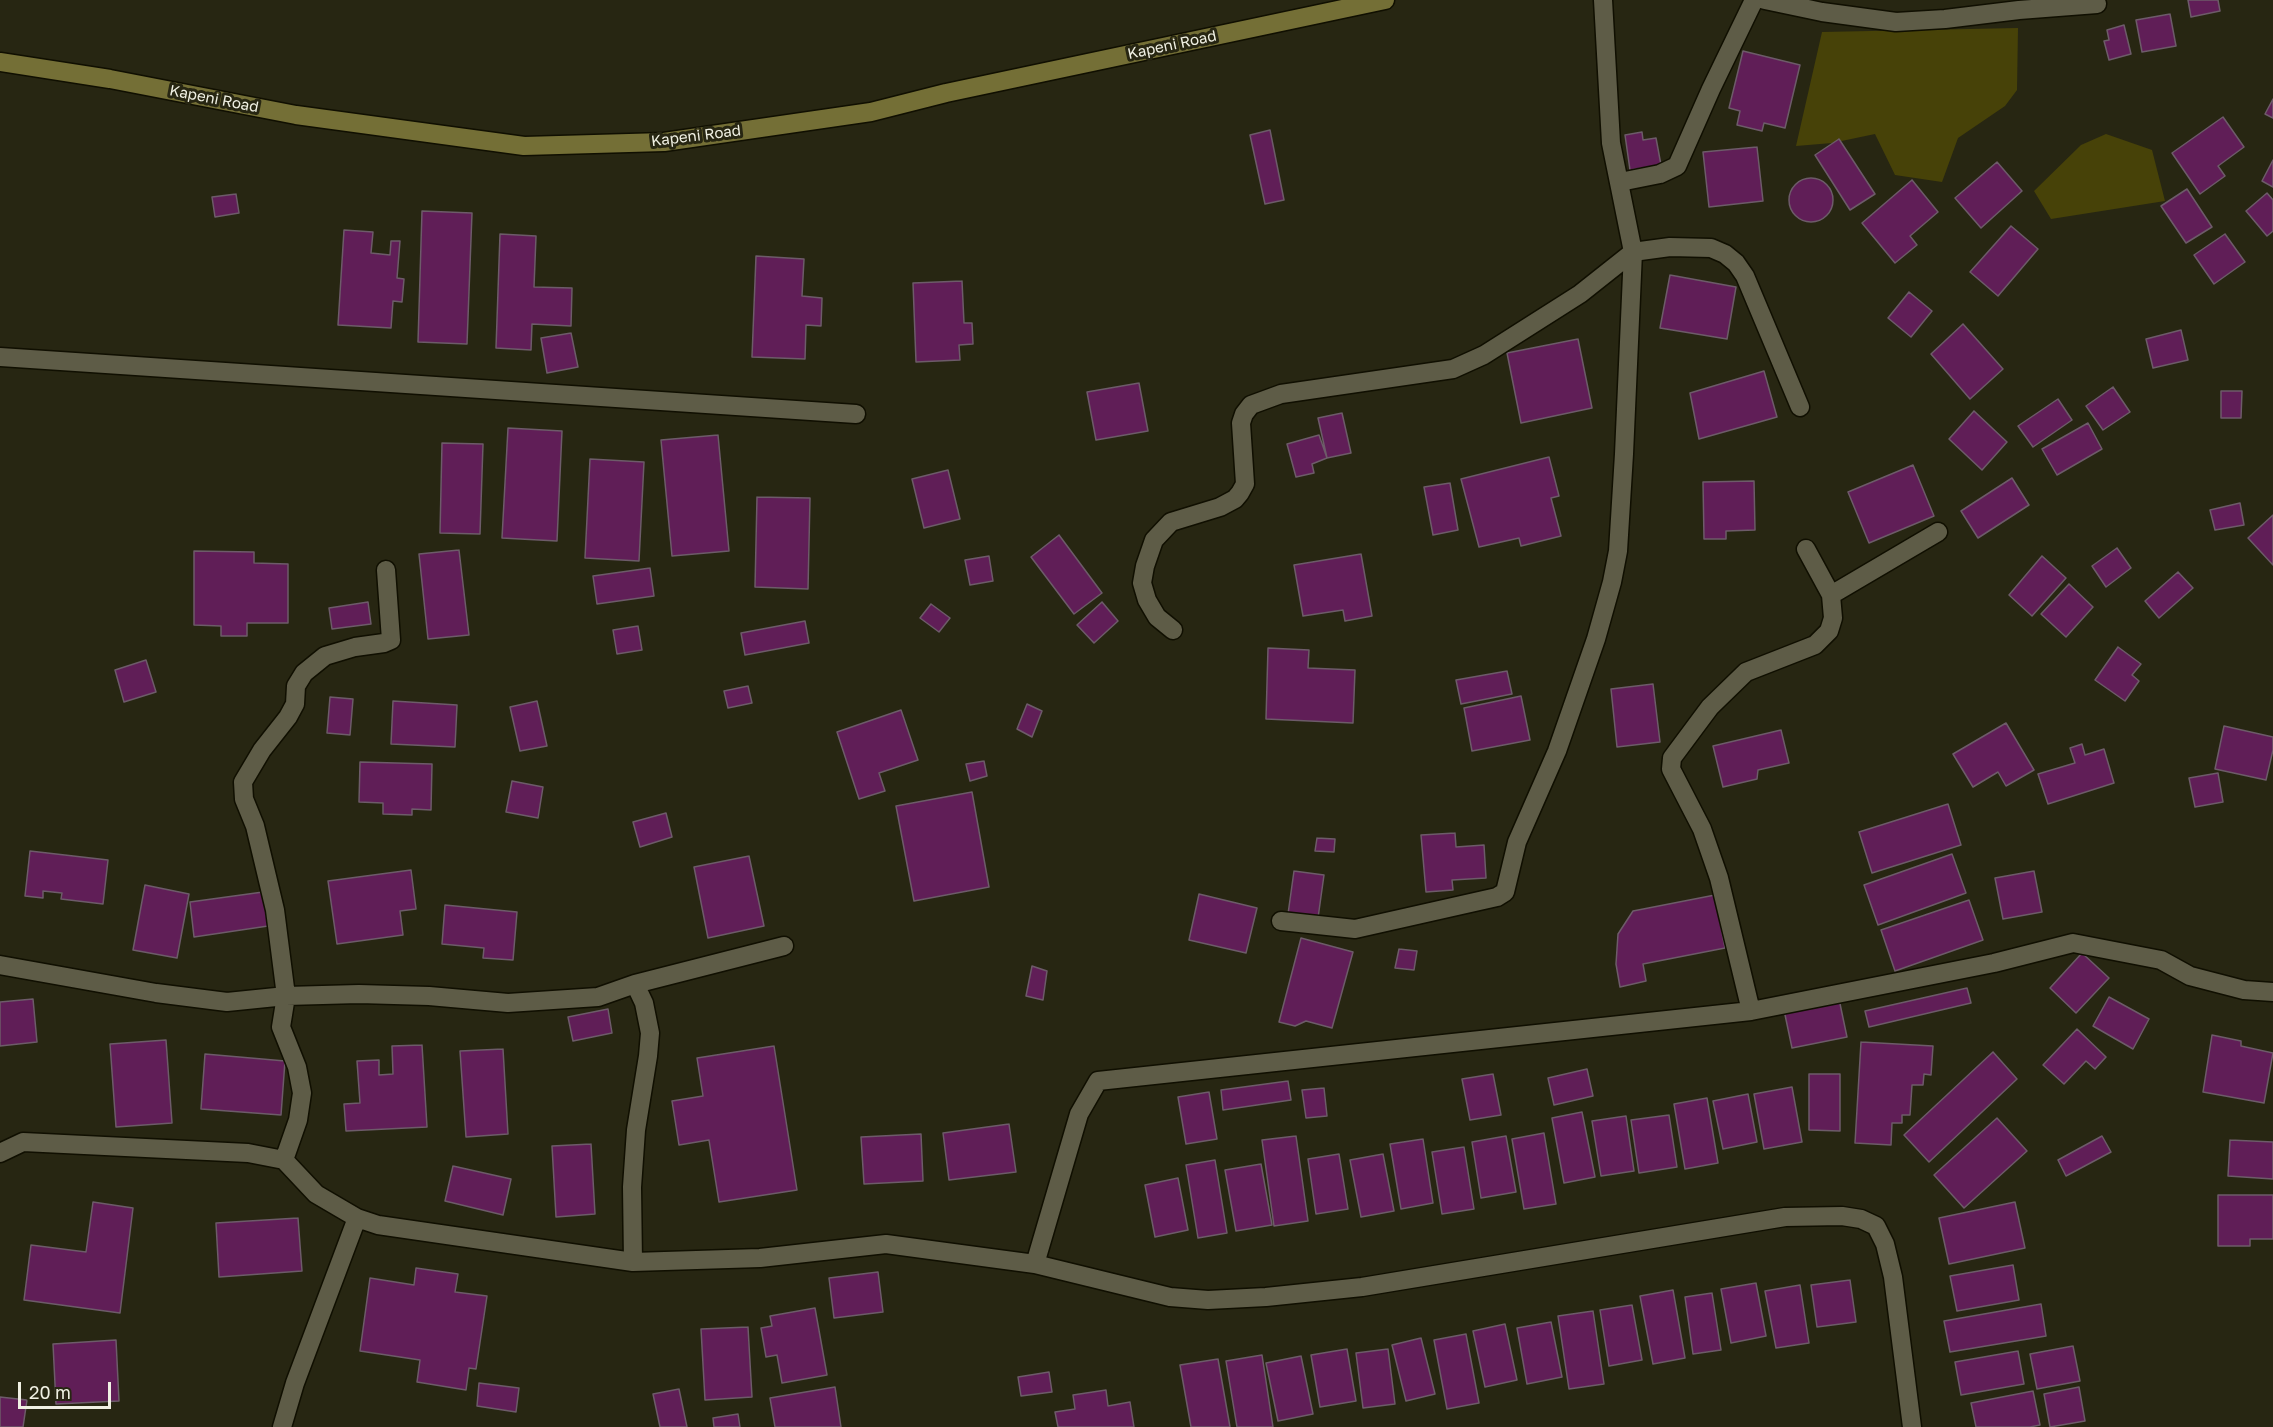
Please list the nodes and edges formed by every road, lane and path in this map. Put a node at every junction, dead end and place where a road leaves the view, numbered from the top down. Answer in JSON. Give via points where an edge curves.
{"nodes":[{"id":1,"x":1385,"y":0,"type":"edge"},
{"id":2,"x":1603,"y":0,"type":"edge"},
{"id":3,"x":1754,"y":0,"type":"edge"},
{"id":4,"x":1765,"y":0,"type":"edge"},
{"id":5,"x":2097,"y":4,"type":"dead end"},
{"id":6,"x":0,"y":62,"type":"edge"},
{"id":7,"x":1620,"y":182,"type":"junction"},
{"id":8,"x":1633,"y":252,"type":"junction"},
{"id":9,"x":0,"y":357,"type":"edge"},
{"id":10,"x":1800,"y":407,"type":"dead end"},
{"id":11,"x":856,"y":414,"type":"dead end"},
{"id":12,"x":1938,"y":532,"type":"dead end"},
{"id":13,"x":1806,"y":549,"type":"dead end"},
{"id":14,"x":386,"y":570,"type":"dead end"},
{"id":15,"x":1831,"y":595,"type":"junction"},
{"id":16,"x":1173,"y":630,"type":"dead end"},
{"id":17,"x":1281,"y":921,"type":"dead end"},
{"id":18,"x":784,"y":946,"type":"dead end"},
{"id":19,"x":0,"y":965,"type":"edge"},
{"id":20,"x":635,"y":984,"type":"junction"},
{"id":21,"x":2273,"y":992,"type":"edge"},
{"id":22,"x":286,"y":996,"type":"junction"},
{"id":23,"x":1751,"y":1011,"type":"junction"},
{"id":24,"x":0,"y":1153,"type":"edge"},
{"id":25,"x":284,"y":1160,"type":"junction"},
{"id":26,"x":357,"y":1218,"type":"junction"},
{"id":27,"x":633,"y":1262,"type":"junction"},
{"id":28,"x":1035,"y":1264,"type":"junction"},
{"id":29,"x":282,"y":1427,"type":"edge"},
{"id":30,"x":1912,"y":1427,"type":"edge"}],
"edges":[{"from":1,"to":6,"type":"main road","name":"Kapeni Road","via":[[957,90],[871,112],[664,142],[524,146],[296,115]]},
{"from":2,"to":7,"type":"street","via":[[1611,143]]},
{"from":3,"to":7,"type":"street","via":[[1677,166],[1660,174]]},
{"from":4,"to":5,"type":"street","via":[[1896,22]]},
{"from":7,"to":8,"type":"street"},
{"from":8,"to":10,"type":"street","via":[[1670,247],[1711,248],[1736,264]]},
{"from":8,"to":16,"type":"street","via":[[1580,294],[1484,355],[1454,369],[1281,394],[1251,405],[1241,423],[1245,484],[1240,494],[1220,507],[1171,522],[1154,540],[1142,583],[1157,617]]},
{"from":8,"to":17,"type":"street","via":[[1618,551],[1612,582],[1557,751],[1517,842],[1505,891],[1497,897],[1355,929]]},
{"from":9,"to":11,"type":"street"},
{"from":12,"to":15,"type":"street"},
{"from":13,"to":15,"type":"street"},
{"from":14,"to":22,"type":"street","via":[[391,640],[324,656],[304,674],[296,686],[295,704],[288,717],[243,782],[244,799],[255,826],[276,910]]},
{"from":15,"to":23,"type":"street","via":[[1833,618],[1829,631],[1815,645],[1746,672],[1710,708],[1672,758],[1671,770],[1702,830],[1719,878]]},
{"from":18,"to":20,"type":"street"},
{"from":19,"to":22,"type":"street","via":[[227,1002]]},
{"from":20,"to":22,"type":"street","via":[[598,997],[507,1003],[429,996]]},
{"from":20,"to":27,"type":"street","via":[[650,1033],[636,1130]]},
{"from":21,"to":23,"type":"street","via":[[2244,990],[2190,975],[2161,960],[2073,943],[1994,963]]},
{"from":22,"to":25,"type":"street","via":[[280,1027],[297,1067],[302,1093],[298,1120]]},
{"from":23,"to":28,"type":"street","via":[[1098,1082],[1079,1114]]},
{"from":24,"to":25,"type":"street","via":[[23,1142],[248,1153]]},
{"from":25,"to":26,"type":"street","via":[[316,1194]]},
{"from":26,"to":27,"type":"street","via":[[378,1226]]},
{"from":26,"to":29,"type":"street"},
{"from":27,"to":28,"type":"street","via":[[760,1258],[886,1244]]},
{"from":28,"to":30,"type":"street","via":[[1170,1297],[1266,1297],[1362,1287],[1785,1217],[1842,1216],[1876,1226],[1885,1245],[1893,1277]]}]}
